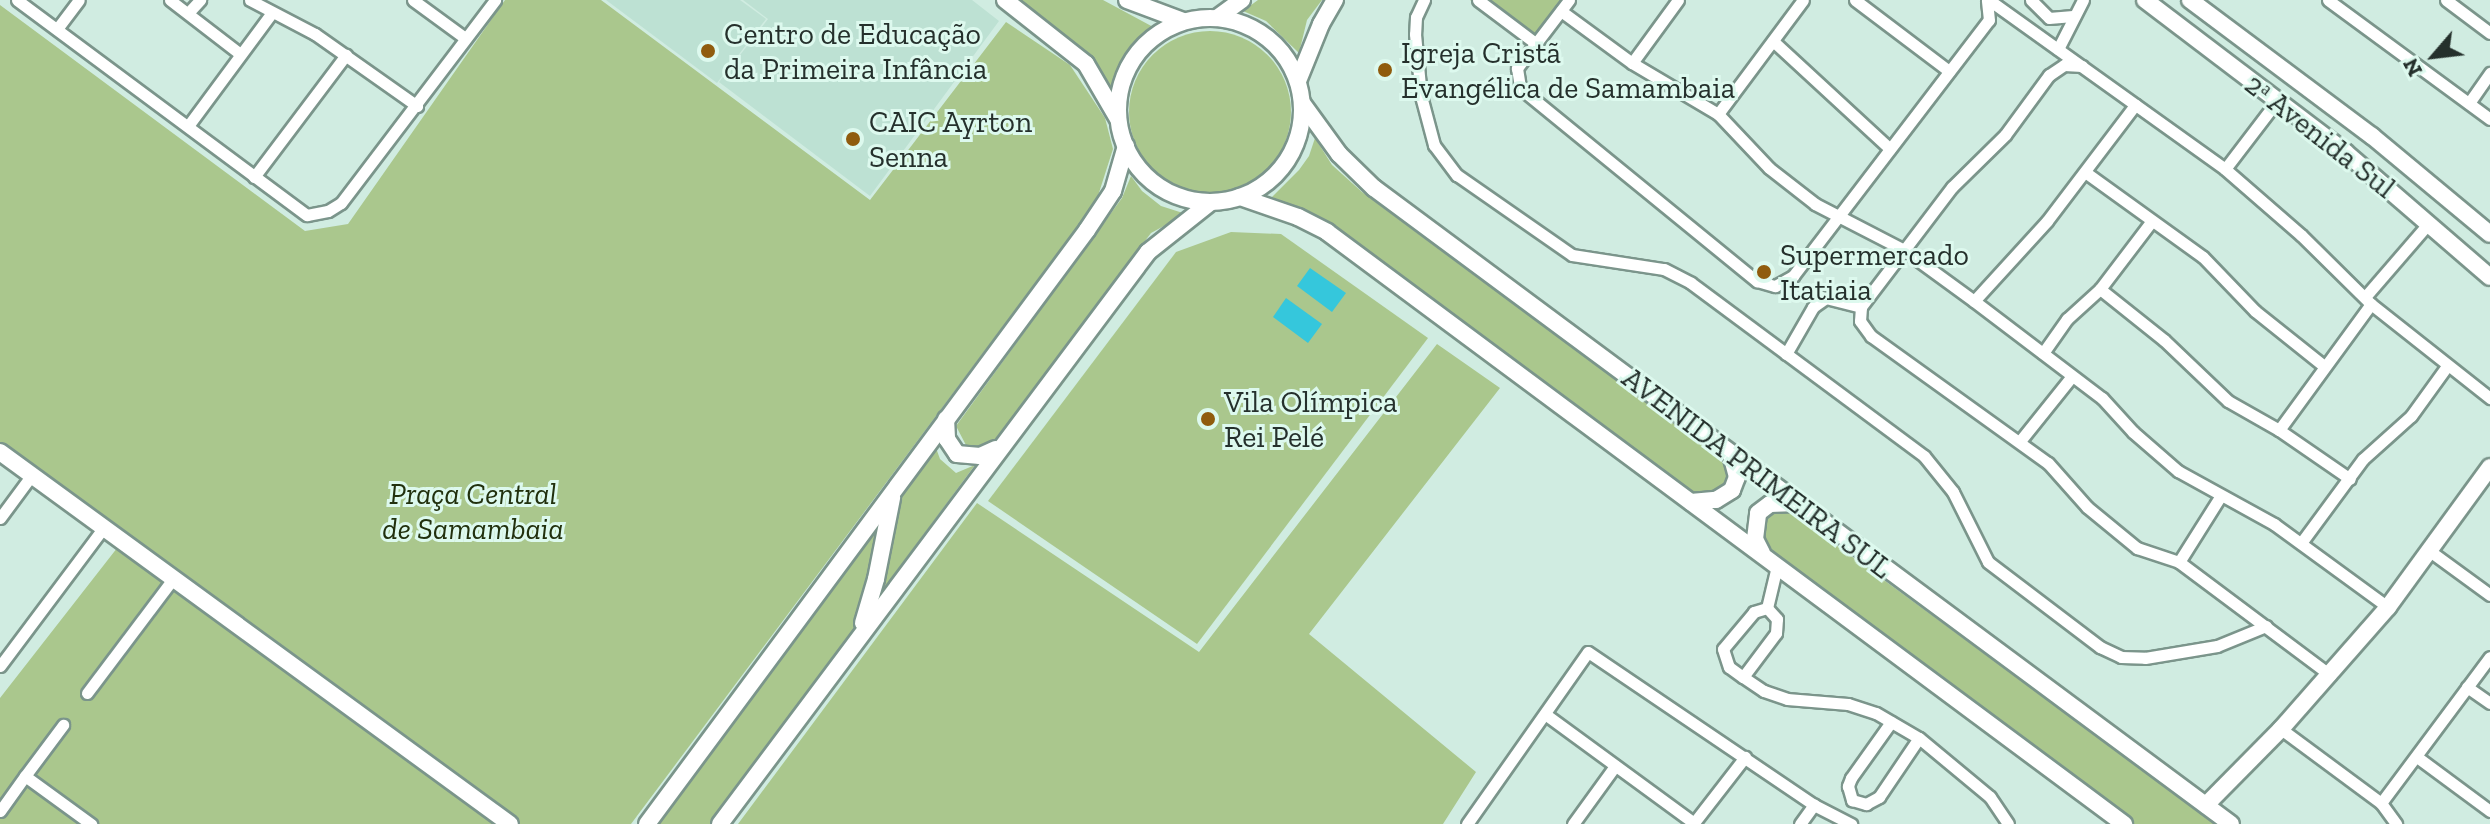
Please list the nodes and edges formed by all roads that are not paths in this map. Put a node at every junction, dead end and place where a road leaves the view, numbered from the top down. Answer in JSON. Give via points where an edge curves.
{"nodes":[{"id":1,"x":17,"y":0,"type":"edge"},
{"id":2,"x":79,"y":0,"type":"edge"},
{"id":3,"x":170,"y":0,"type":"edge"},
{"id":4,"x":200,"y":0,"type":"edge"},
{"id":5,"x":250,"y":0,"type":"edge"},
{"id":6,"x":413,"y":0,"type":"edge"},
{"id":7,"x":495,"y":0,"type":"edge"},
{"id":8,"x":1005,"y":0,"type":"edge"},
{"id":9,"x":1127,"y":0,"type":"edge"},
{"id":10,"x":1242,"y":0,"type":"edge"},
{"id":11,"x":1335,"y":0,"type":"edge"},
{"id":12,"x":1424,"y":0,"type":"edge"},
{"id":13,"x":1478,"y":0,"type":"edge"},
{"id":14,"x":1569,"y":0,"type":"edge"},
{"id":15,"x":1678,"y":0,"type":"edge"},
{"id":16,"x":1803,"y":0,"type":"edge"},
{"id":17,"x":1855,"y":0,"type":"edge"},
{"id":18,"x":1988,"y":0,"type":"edge"},
{"id":19,"x":2031,"y":0,"type":"edge"},
{"id":20,"x":2083,"y":0,"type":"edge"},
{"id":21,"x":2145,"y":0,"type":"edge"},
{"id":22,"x":2446,"y":0,"type":"edge"},
{"id":23,"x":2191,"y":1,"type":"edge"},
{"id":24,"x":2335,"y":2,"type":"edge"},
{"id":25,"x":1561,"y":11,"type":"junction"},
{"id":26,"x":188,"y":13,"type":"junction"},
{"id":27,"x":271,"y":14,"type":"junction"},
{"id":28,"x":2073,"y":16,"type":"junction"},
{"id":29,"x":1217,"y":18,"type":"junction"},
{"id":30,"x":1183,"y":21,"type":"junction"},
{"id":31,"x":2174,"y":22,"type":"junction"},
{"id":32,"x":57,"y":29,"type":"junction"},
{"id":33,"x":2490,"y":33,"type":"edge"},
{"id":34,"x":465,"y":38,"type":"junction"},
{"id":35,"x":1773,"y":41,"type":"junction"},
{"id":36,"x":1535,"y":43,"type":"junction"},
{"id":37,"x":2058,"y":49,"type":"junction"},
{"id":38,"x":240,"y":54,"type":"junction"},
{"id":39,"x":346,"y":55,"type":"junction"},
{"id":40,"x":1632,"y":63,"type":"junction"},
{"id":41,"x":2082,"y":66,"type":"junction"},
{"id":42,"x":1949,"y":71,"type":"junction"},
{"id":43,"x":2490,"y":73,"type":"edge"},
{"id":44,"x":1298,"y":81,"type":"junction"},
{"id":45,"x":2277,"y":101,"type":"junction"},
{"id":46,"x":1302,"y":103,"type":"junction"},
{"id":47,"x":2469,"y":103,"type":"junction"},
{"id":48,"x":2135,"y":105,"type":"junction"},
{"id":49,"x":417,"y":106,"type":"junction"},
{"id":50,"x":1718,"y":114,"type":"junction"},
{"id":51,"x":2490,"y":119,"type":"edge"},
{"id":52,"x":1119,"y":121,"type":"junction"},
{"id":53,"x":188,"y":126,"type":"junction"},
{"id":54,"x":1126,"y":146,"type":"junction"},
{"id":55,"x":1890,"y":149,"type":"junction"},
{"id":56,"x":2225,"y":169,"type":"junction"},
{"id":57,"x":2085,"y":172,"type":"junction"},
{"id":58,"x":254,"y":177,"type":"junction"},
{"id":59,"x":1240,"y":197,"type":"junction"},
{"id":60,"x":1211,"y":202,"type":"junction"},
{"id":61,"x":1838,"y":217,"type":"junction"},
{"id":62,"x":2151,"y":222,"type":"junction"},
{"id":63,"x":2428,"y":224,"type":"junction"},
{"id":64,"x":2490,"y":234,"type":"edge"},
{"id":65,"x":1904,"y":250,"type":"junction"},
{"id":66,"x":2490,"y":277,"type":"edge"},
{"id":67,"x":2100,"y":289,"type":"junction"},
{"id":68,"x":1974,"y":301,"type":"junction"},
{"id":69,"x":2368,"y":301,"type":"junction"},
{"id":70,"x":1861,"y":307,"type":"junction"},
{"id":71,"x":2043,"y":353,"type":"junction"},
{"id":72,"x":1786,"y":354,"type":"junction"},
{"id":73,"x":2324,"y":366,"type":"junction"},
{"id":74,"x":2447,"y":366,"type":"junction"},
{"id":75,"x":2072,"y":376,"type":"junction"},
{"id":76,"x":2490,"y":398,"type":"edge"},
{"id":77,"x":946,"y":419,"type":"junction"},
{"id":78,"x":2279,"y":430,"type":"junction"},
{"id":79,"x":2020,"y":441,"type":"junction"},
{"id":80,"x":999,"y":447,"type":"junction"},
{"id":81,"x":0,"y":452,"type":"edge"},
{"id":82,"x":1731,"y":454,"type":"junction"},
{"id":83,"x":2490,"y":467,"type":"edge"},
{"id":84,"x":31,"y":476,"type":"junction"},
{"id":85,"x":2350,"y":479,"type":"junction"},
{"id":86,"x":2484,"y":485,"type":"edge"},
{"id":87,"x":895,"y":488,"type":"junction"},
{"id":88,"x":2220,"y":497,"type":"junction"},
{"id":89,"x":1691,"y":502,"type":"junction"},
{"id":90,"x":1796,"y":503,"type":"junction"},
{"id":91,"x":0,"y":518,"type":"edge"},
{"id":92,"x":104,"y":527,"type":"junction"},
{"id":93,"x":2301,"y":543,"type":"junction"},
{"id":94,"x":2427,"y":549,"type":"junction"},
{"id":95,"x":1771,"y":562,"type":"junction"},
{"id":96,"x":2179,"y":562,"type":"junction"},
{"id":97,"x":173,"y":579,"type":"junction"},
{"id":98,"x":2490,"y":595,"type":"edge"},
{"id":99,"x":2388,"y":607,"type":"junction"},
{"id":100,"x":1767,"y":608,"type":"junction"},
{"id":101,"x":2266,"y":626,"type":"junction"},
{"id":102,"x":859,"y":636,"type":"junction"},
{"id":103,"x":2490,"y":657,"type":"edge"},
{"id":104,"x":0,"y":666,"type":"edge"},
{"id":105,"x":2330,"y":675,"type":"junction"},
{"id":106,"x":1743,"y":677,"type":"junction"},
{"id":107,"x":2467,"y":687,"type":"junction"},
{"id":108,"x":87,"y":693,"type":"dead end"},
{"id":109,"x":2490,"y":703,"type":"edge"},
{"id":110,"x":1545,"y":714,"type":"junction"},
{"id":111,"x":1891,"y":722,"type":"junction"},
{"id":112,"x":63,"y":725,"type":"dead end"},
{"id":113,"x":2281,"y":729,"type":"junction"},
{"id":114,"x":1919,"y":738,"type":"junction"},
{"id":115,"x":1745,"y":757,"type":"junction"},
{"id":116,"x":2417,"y":757,"type":"junction"},
{"id":117,"x":1615,"y":766,"type":"junction"},
{"id":118,"x":25,"y":776,"type":"junction"},
{"id":119,"x":2381,"y":803,"type":"junction"},
{"id":120,"x":1814,"y":805,"type":"junction"},
{"id":121,"x":2206,"y":805,"type":"junction"},
{"id":122,"x":0,"y":811,"type":"edge"},
{"id":123,"x":2490,"y":811,"type":"edge"},
{"id":124,"x":91,"y":824,"type":"edge"},
{"id":125,"x":510,"y":824,"type":"edge"},
{"id":126,"x":647,"y":824,"type":"edge"},
{"id":127,"x":720,"y":824,"type":"edge"},
{"id":128,"x":1467,"y":824,"type":"edge"},
{"id":129,"x":1573,"y":824,"type":"edge"},
{"id":130,"x":1694,"y":824,"type":"edge"},
{"id":131,"x":1800,"y":824,"type":"edge"},
{"id":132,"x":1851,"y":824,"type":"edge"},
{"id":133,"x":2008,"y":824,"type":"edge"},
{"id":134,"x":2124,"y":824,"type":"edge"},
{"id":135,"x":2231,"y":824,"type":"edge"},
{"id":136,"x":2396,"y":824,"type":"edge"}],
"edges":[{"from":1,"to":32,"type":"street"},
{"from":2,"to":32,"type":"street"},
{"from":3,"to":26,"type":"street"},
{"from":4,"to":26,"type":"street"},
{"from":5,"to":27,"type":"street"},
{"from":6,"to":34,"type":"street"},
{"from":7,"to":34,"type":"street"},
{"from":8,"to":52,"type":"street","via":[[1086,64]]},
{"from":9,"to":30,"type":"street"},
{"from":10,"to":29,"type":"street"},
{"from":11,"to":44,"type":"street"},
{"from":12,"to":72,"type":"street","via":[[1415,34],[1421,96],[1434,145],[1457,175],[1572,255],[1664,269],[1691,283]]},
{"from":13,"to":36,"type":"street"},
{"from":14,"to":25,"type":"street"},
{"from":15,"to":40,"type":"street"},
{"from":16,"to":35,"type":"street"},
{"from":17,"to":42,"type":"street"},
{"from":18,"to":37,"type":"street"},
{"from":18,"to":42,"type":"street","via":[[1989,20]]},
{"from":19,"to":28,"type":"street","via":[[2049,18]]},
{"from":20,"to":28,"type":"street"},
{"from":21,"to":31,"type":"street","name":"2ᵃ Avenida Sul"},
{"from":22,"to":33,"type":"street"},
{"from":23,"to":31,"type":"street","via":[[2193,18]]},
{"from":23,"to":64,"type":"street","name":"2ᵃ Avenida Sul","via":[[2372,136]]},
{"from":24,"to":47,"type":"street"},
{"from":25,"to":36,"type":"street"},
{"from":25,"to":40,"type":"street"},
{"from":26,"to":38,"type":"street"},
{"from":27,"to":38,"type":"street"},
{"from":27,"to":39,"type":"street"},
{"from":28,"to":37,"type":"street"},
{"from":29,"to":30,"type":"street"},
{"from":29,"to":44,"type":"street","via":[[1267,37],[1286,57]]},
{"from":30,"to":52,"type":"street","via":[[1139,51],[1125,75]]},
{"from":31,"to":45,"type":"street","name":"2ᵃ Avenida Sul"},
{"from":32,"to":53,"type":"street"},
{"from":34,"to":49,"type":"street"},
{"from":35,"to":50,"type":"street"},
{"from":35,"to":55,"type":"street"},
{"from":36,"to":61,"type":"street","via":[[1517,68],[1520,88],[1757,281],[1775,286],[1786,281]]},
{"from":37,"to":41,"type":"street"},
{"from":38,"to":53,"type":"street"},
{"from":39,"to":49,"type":"street"},
{"from":39,"to":58,"type":"street"},
{"from":40,"to":50,"type":"street"},
{"from":41,"to":48,"type":"street"},
{"from":41,"to":65,"type":"street","via":[[2064,65],[2049,75],[2005,135],[1952,187]]},
{"from":42,"to":55,"type":"street"},
{"from":43,"to":47,"type":"street"},
{"from":44,"to":46,"type":"street"},
{"from":45,"to":56,"type":"street"},
{"from":45,"to":63,"type":"street","name":"2ᵃ Avenida Sul"},
{"from":46,"to":59,"type":"street","via":[[1298,139],[1281,170]]},
{"from":46,"to":82,"type":"street","name":"AVENIDA PRIMEIRA SUL","via":[[1339,154],[1374,188]]},
{"from":47,"to":51,"type":"street"},
{"from":48,"to":56,"type":"street"},
{"from":48,"to":57,"type":"street"},
{"from":49,"to":58,"type":"street","via":[[341,203],[328,211],[307,215]]},
{"from":50,"to":61,"type":"street","via":[[1769,168]]},
{"from":52,"to":54,"type":"street"},
{"from":53,"to":58,"type":"street"},
{"from":54,"to":60,"type":"street","via":[[1141,170],[1163,188],[1186,199]]},
{"from":54,"to":77,"type":"street","via":[[1113,191]]},
{"from":55,"to":61,"type":"street"},
{"from":56,"to":69,"type":"street"},
{"from":57,"to":62,"type":"street"},
{"from":57,"to":68,"type":"street"},
{"from":59,"to":60,"type":"street"},
{"from":59,"to":89,"type":"street","name":"AVENIDA PRIMEIRA SUL","via":[[1327,232]]},
{"from":60,"to":80,"type":"street","via":[[1148,252]]},
{"from":61,"to":65,"type":"street"},
{"from":62,"to":67,"type":"street"},
{"from":62,"to":73,"type":"street","via":[[2203,257],[2255,311]]},
{"from":63,"to":66,"type":"street","name":"2ᵃ Avenida Sul"},
{"from":63,"to":69,"type":"street"},
{"from":65,"to":68,"type":"street"},
{"from":65,"to":70,"type":"street"},
{"from":67,"to":71,"type":"street","via":[[2067,319]]},
{"from":67,"to":78,"type":"street","via":[[2228,401]]},
{"from":68,"to":71,"type":"street"},
{"from":69,"to":73,"type":"street"},
{"from":69,"to":74,"type":"street"},
{"from":70,"to":72,"type":"street","via":[[1826,298],[1813,307]]},
{"from":70,"to":79,"type":"street","via":[[1860,321],[1871,336]]},
{"from":71,"to":75,"type":"street"},
{"from":72,"to":101,"type":"street","via":[[1924,456],[1953,492],[1988,562],[2100,647],[2121,657],[2145,658],[2217,646]]},
{"from":73,"to":78,"type":"street"},
{"from":74,"to":76,"type":"street"},
{"from":74,"to":85,"type":"street","via":[[2411,416],[2363,459]]},
{"from":75,"to":79,"type":"street"},
{"from":75,"to":88,"type":"street","via":[[2178,471]]},
{"from":77,"to":80,"type":"street","via":[[947,439],[957,454],[980,456]]},
{"from":77,"to":87,"type":"street"},
{"from":78,"to":85,"type":"street"},
{"from":79,"to":96,"type":"street","via":[[2137,548]]},
{"from":80,"to":102,"type":"street"},
{"from":81,"to":84,"type":"street"},
{"from":82,"to":89,"type":"street","via":[[1737,477],[1732,490],[1716,500]]},
{"from":82,"to":90,"type":"street","name":"AVENIDA PRIMEIRA SUL"},
{"from":83,"to":86,"type":"street"},
{"from":84,"to":91,"type":"street"},
{"from":84,"to":92,"type":"street"},
{"from":85,"to":93,"type":"street"},
{"from":86,"to":94,"type":"street"},
{"from":87,"to":102,"type":"street"},
{"from":87,"to":126,"type":"street"},
{"from":88,"to":93,"type":"street"},
{"from":88,"to":96,"type":"street"},
{"from":89,"to":95,"type":"street","name":"AVENIDA PRIMEIRA SUL"},
{"from":90,"to":95,"type":"street","via":[[1770,504],[1758,513],[1755,539]]},
{"from":90,"to":121,"type":"street","name":"AVENIDA PRIMEIRA SUL"},
{"from":92,"to":97,"type":"street"},
{"from":92,"to":104,"type":"street"},
{"from":93,"to":99,"type":"street"},
{"from":94,"to":98,"type":"street"},
{"from":94,"to":99,"type":"street"},
{"from":95,"to":100,"type":"street"},
{"from":95,"to":134,"type":"street","name":"AVENIDA PRIMEIRA SUL"},
{"from":96,"to":101,"type":"street"},
{"from":97,"to":108,"type":"street"},
{"from":97,"to":125,"type":"street"},
{"from":99,"to":105,"type":"street"},
{"from":100,"to":106,"type":"street","via":[[1777,619],[1776,633]]},
{"from":100,"to":106,"type":"street","via":[[1754,612],[1723,649],[1729,667]]},
{"from":101,"to":105,"type":"street"},
{"from":102,"to":127,"type":"street"},
{"from":103,"to":107,"type":"street"},
{"from":105,"to":113,"type":"street"},
{"from":106,"to":111,"type":"street","via":[[1787,699],[1863,707]]},
{"from":107,"to":109,"type":"street"},
{"from":107,"to":116,"type":"street"},
{"from":110,"to":115,"type":"street","via":[[1588,652]]},
{"from":110,"to":117,"type":"street"},
{"from":110,"to":128,"type":"street"},
{"from":111,"to":114,"type":"street"},
{"from":111,"to":114,"type":"street","via":[[1851,778],[1852,800],[1866,804],[1879,797]]},
{"from":112,"to":118,"type":"street"},
{"from":113,"to":119,"type":"street"},
{"from":113,"to":121,"type":"street"},
{"from":114,"to":133,"type":"street","via":[[1990,797]]},
{"from":115,"to":120,"type":"street"},
{"from":115,"to":130,"type":"street"},
{"from":116,"to":119,"type":"street"},
{"from":116,"to":123,"type":"street"},
{"from":117,"to":129,"type":"street"},
{"from":117,"to":130,"type":"street"},
{"from":118,"to":122,"type":"street"},
{"from":118,"to":124,"type":"street"},
{"from":119,"to":136,"type":"street"},
{"from":120,"to":131,"type":"street"},
{"from":120,"to":132,"type":"street"},
{"from":121,"to":135,"type":"street","name":"AVENIDA PRIMEIRA SUL"}]}
